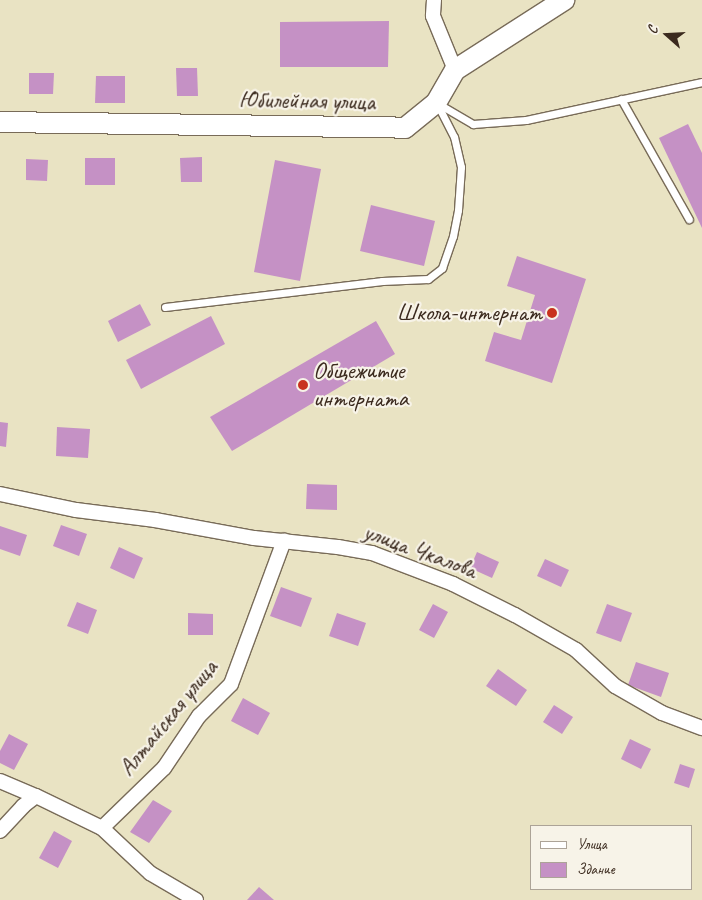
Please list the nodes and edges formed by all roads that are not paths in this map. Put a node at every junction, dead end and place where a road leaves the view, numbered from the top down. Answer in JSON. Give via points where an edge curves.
{"nodes":[{"id":1,"x":434,"y":0,"type":"edge"},
{"id":2,"x":564,"y":0,"type":"edge"},
{"id":3,"x":455,"y":70,"type":"junction"},
{"id":4,"x":702,"y":82,"type":"edge"},
{"id":5,"x":621,"y":99,"type":"junction"},
{"id":6,"x":436,"y":103,"type":"junction"},
{"id":7,"x":0,"y":122,"type":"edge"},
{"id":8,"x":689,"y":220,"type":"dead end"},
{"id":9,"x":165,"y":307,"type":"dead end"},
{"id":10,"x":0,"y":494,"type":"edge"},
{"id":11,"x":284,"y":541,"type":"junction"},
{"id":12,"x":702,"y":728,"type":"edge"},
{"id":13,"x":0,"y":781,"type":"edge"},
{"id":14,"x":36,"y":796,"type":"junction"},
{"id":15,"x":102,"y":828,"type":"junction"},
{"id":16,"x":0,"y":830,"type":"edge"},
{"id":17,"x":196,"y":900,"type":"edge"}],
"edges":[{"from":1,"to":3,"type":"street","via":[[433,16]]},
{"from":2,"to":3,"type":"street","name":"Юбилейная улица"},
{"from":3,"to":6,"type":"street","name":"Юбилейная улица"},
{"from":4,"to":5,"type":"lane"},
{"from":5,"to":6,"type":"lane","via":[[526,120],[473,124]]},
{"from":5,"to":8,"type":"lane"},
{"from":6,"to":7,"type":"street","name":"Юбилейная улица","via":[[405,128]]},
{"from":6,"to":9,"type":"lane","via":[[454,137],[461,167],[453,236],[442,268],[428,279],[382,281]]},
{"from":10,"to":11,"type":"street","name":"улица Чкалова","via":[[76,510]]},
{"from":11,"to":12,"type":"street","name":"улица Чкалова","via":[[372,553],[453,584],[576,650],[615,686],[662,713]]},
{"from":11,"to":15,"type":"street","name":"Алтайская улица","via":[[231,684],[200,716],[164,768]]},
{"from":13,"to":14,"type":"street"},
{"from":14,"to":15,"type":"street"},
{"from":14,"to":16,"type":"street"},
{"from":15,"to":17,"type":"street","via":[[150,873]]}]}
